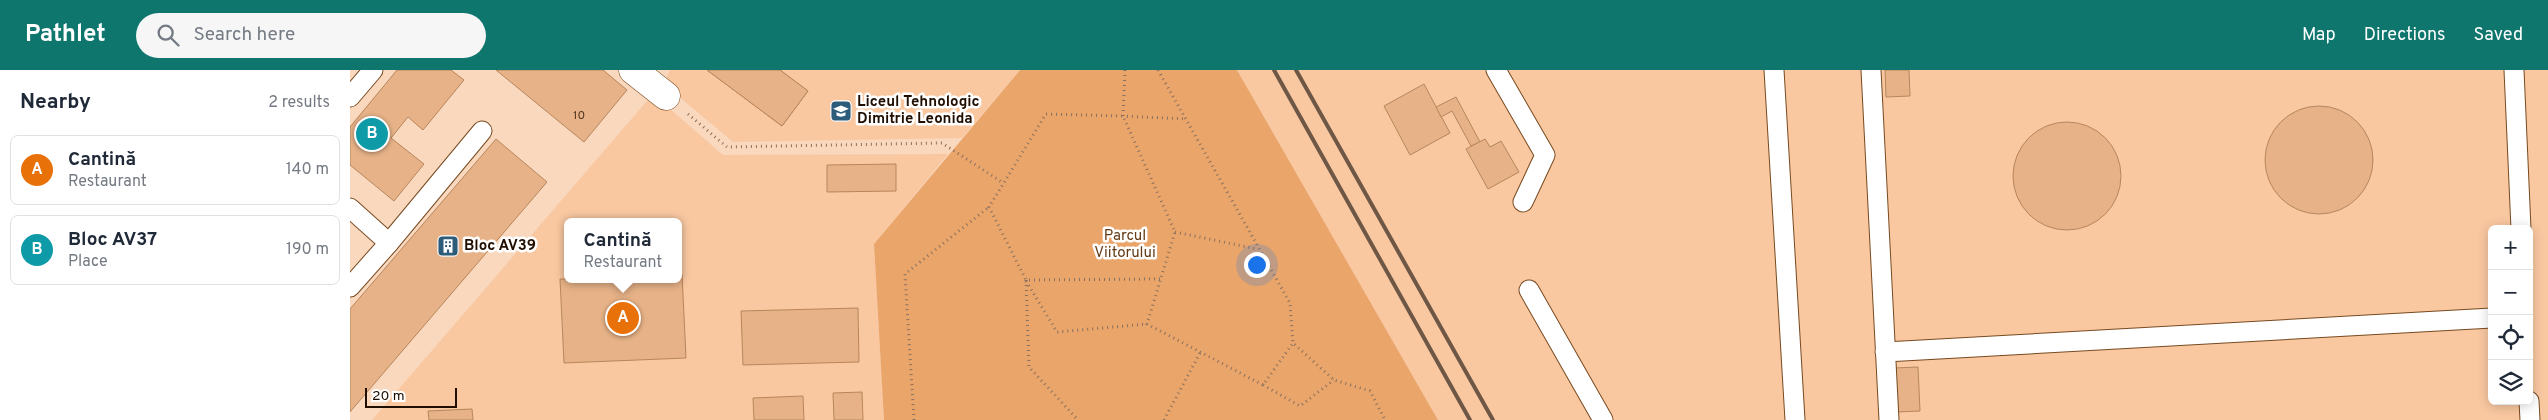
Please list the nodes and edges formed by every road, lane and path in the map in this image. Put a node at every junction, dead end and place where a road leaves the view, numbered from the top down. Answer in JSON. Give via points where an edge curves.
{"nodes":[{"id":1,"x":373,"y":70,"type":"edge"},
{"id":2,"x":633,"y":70,"type":"edge"},
{"id":3,"x":1124,"y":70,"type":"edge"},
{"id":4,"x":1158,"y":70,"type":"edge"},
{"id":5,"x":1496,"y":70,"type":"edge"},
{"id":6,"x":1766,"y":70,"type":"edge"},
{"id":7,"x":1871,"y":70,"type":"edge"},
{"id":8,"x":2514,"y":70,"type":"edge"},
{"id":9,"x":1774,"y":79,"type":"edge"},
{"id":10,"x":666,"y":96,"type":"joint"},
{"id":11,"x":350,"y":97,"type":"edge"},
{"id":12,"x":1123,"y":116,"type":"junction"},
{"id":13,"x":1186,"y":119,"type":"junction"},
{"id":14,"x":482,"y":131,"type":"dead end"},
{"id":15,"x":1003,"y":183,"type":"junction"},
{"id":16,"x":1523,"y":202,"type":"dead end"},
{"id":17,"x":989,"y":207,"type":"junction"},
{"id":18,"x":350,"y":208,"type":"edge"},
{"id":19,"x":2521,"y":225,"type":"edge"},
{"id":20,"x":1176,"y":232,"type":"junction"},
{"id":21,"x":389,"y":243,"type":"junction"},
{"id":22,"x":1258,"y":250,"type":"junction"},
{"id":23,"x":1160,"y":279,"type":"junction"},
{"id":24,"x":1026,"y":280,"type":"junction"},
{"id":25,"x":350,"y":287,"type":"edge"},
{"id":26,"x":1529,"y":290,"type":"dead end"},
{"id":27,"x":2488,"y":318,"type":"edge"},
{"id":28,"x":1147,"y":324,"type":"junction"},
{"id":29,"x":1293,"y":343,"type":"junction"},
{"id":30,"x":1886,"y":352,"type":"junction"},
{"id":31,"x":1200,"y":353,"type":"junction"},
{"id":32,"x":1334,"y":380,"type":"junction"},
{"id":33,"x":1262,"y":385,"type":"junction"},
{"id":34,"x":2529,"y":405,"type":"edge"},
{"id":35,"x":914,"y":420,"type":"edge"},
{"id":36,"x":1078,"y":420,"type":"edge"},
{"id":37,"x":1164,"y":420,"type":"edge"},
{"id":38,"x":1385,"y":420,"type":"edge"},
{"id":39,"x":1603,"y":420,"type":"edge"},
{"id":40,"x":1795,"y":420,"type":"edge"},
{"id":41,"x":1889,"y":420,"type":"edge"},
{"id":42,"x":2530,"y":420,"type":"edge"}],
"edges":[{"from":1,"to":11,"type":"lane"},
{"from":2,"to":10,"type":"street"},
{"from":3,"to":12,"type":"path"},
{"from":4,"to":13,"type":"path"},
{"from":5,"to":16,"type":"lane","via":[[1545,155]]},
{"from":6,"to":9,"type":"lane"},
{"from":7,"to":30,"type":"lane"},
{"from":8,"to":19,"type":"lane"},
{"from":9,"to":40,"type":"lane"},
{"from":10,"to":15,"type":"path","via":[[728,147],[942,143]]},
{"from":12,"to":13,"type":"path"},
{"from":12,"to":15,"type":"path","via":[[1046,114]]},
{"from":12,"to":20,"type":"path"},
{"from":13,"to":22,"type":"path"},
{"from":14,"to":21,"type":"lane"},
{"from":15,"to":17,"type":"path"},
{"from":17,"to":24,"type":"path"},
{"from":17,"to":35,"type":"path","via":[[905,274]]},
{"from":18,"to":21,"type":"lane"},
{"from":20,"to":22,"type":"path"},
{"from":20,"to":23,"type":"path"},
{"from":21,"to":25,"type":"lane"},
{"from":22,"to":29,"type":"path","via":[[1290,303]]},
{"from":23,"to":24,"type":"path"},
{"from":23,"to":28,"type":"path"},
{"from":24,"to":28,"type":"path","via":[[1057,332]]},
{"from":24,"to":36,"type":"path","via":[[1028,367]]},
{"from":26,"to":39,"type":"lane"},
{"from":27,"to":30,"type":"lane"},
{"from":28,"to":31,"type":"path"},
{"from":29,"to":32,"type":"path"},
{"from":29,"to":33,"type":"path"},
{"from":30,"to":41,"type":"lane"},
{"from":31,"to":33,"type":"path"},
{"from":31,"to":37,"type":"path"},
{"from":32,"to":33,"type":"path","via":[[1300,406]]},
{"from":32,"to":38,"type":"path","via":[[1370,391]]},
{"from":34,"to":42,"type":"lane"}]}
